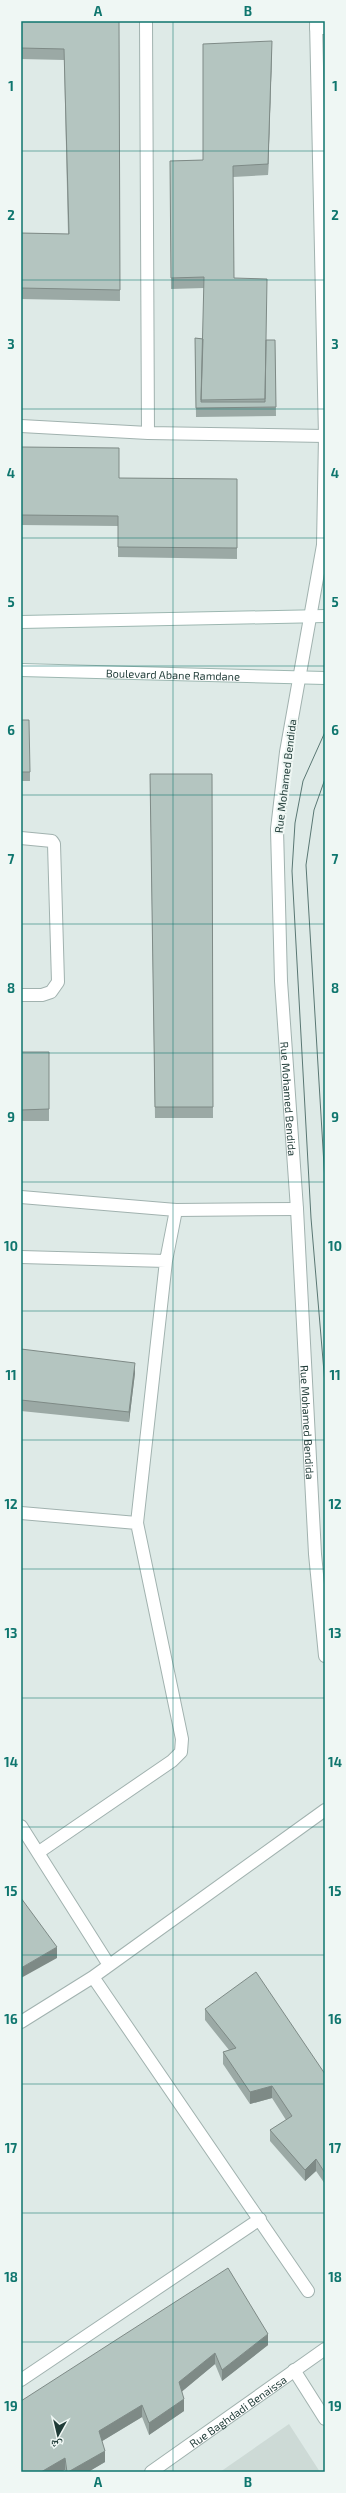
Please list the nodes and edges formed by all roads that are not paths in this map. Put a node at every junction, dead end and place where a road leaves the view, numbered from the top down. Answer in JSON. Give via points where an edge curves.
{"nodes":[{"id":1,"x":146,"y":21,"type":"edge"},
{"id":2,"x":319,"y":26,"type":"edge"},
{"id":3,"x":324,"y":362,"type":"edge"},
{"id":4,"x":21,"y":426,"type":"edge"},
{"id":5,"x":148,"y":432,"type":"junction"},
{"id":6,"x":325,"y":436,"type":"edge"},
{"id":7,"x":324,"y":550,"type":"edge"},
{"id":8,"x":309,"y":616,"type":"junction"},
{"id":9,"x":325,"y":616,"type":"edge"},
{"id":10,"x":21,"y":622,"type":"edge"},
{"id":11,"x":21,"y":670,"type":"edge"},
{"id":12,"x":298,"y":678,"type":"junction"},
{"id":13,"x":325,"y":678,"type":"edge"},
{"id":14,"x":21,"y":838,"type":"edge"},
{"id":15,"x":21,"y":995,"type":"edge"},
{"id":16,"x":21,"y":1197,"type":"edge"},
{"id":17,"x":297,"y":1209,"type":"junction"},
{"id":18,"x":176,"y":1210,"type":"junction"},
{"id":19,"x":21,"y":1257,"type":"edge"},
{"id":20,"x":166,"y":1261,"type":"junction"},
{"id":21,"x":21,"y":1512,"type":"edge"},
{"id":22,"x":137,"y":1523,"type":"junction"},
{"id":23,"x":325,"y":1656,"type":"edge"},
{"id":24,"x":325,"y":1810,"type":"edge"},
{"id":25,"x":21,"y":1826,"type":"edge"},
{"id":26,"x":39,"y":1852,"type":"junction"},
{"id":27,"x":109,"y":1965,"type":"junction"},
{"id":28,"x":93,"y":1977,"type":"junction"},
{"id":29,"x":21,"y":2022,"type":"edge"},
{"id":30,"x":260,"y":2219,"type":"junction"},
{"id":31,"x":308,"y":2291,"type":"dead end"},
{"id":32,"x":325,"y":2349,"type":"edge"},
{"id":33,"x":294,"y":2370,"type":"junction"},
{"id":34,"x":21,"y":2380,"type":"edge"},
{"id":35,"x":325,"y":2420,"type":"edge"},
{"id":36,"x":151,"y":2472,"type":"edge"}],
"edges":[{"from":1,"to":5,"type":"street"},
{"from":2,"to":3,"type":"street","name":"Rue Mohamed Bendida"},
{"from":3,"to":6,"type":"street","name":"Rue Mohamed Bendida"},
{"from":4,"to":5,"type":"street"},
{"from":5,"to":6,"type":"street"},
{"from":6,"to":7,"type":"street","name":"Rue Mohamed Bendida"},
{"from":7,"to":8,"type":"street","name":"Rue Mohamed Bendida"},
{"from":8,"to":9,"type":"street"},
{"from":8,"to":10,"type":"street"},
{"from":8,"to":12,"type":"street","name":"Rue Mohamed Bendida"},
{"from":11,"to":12,"type":"street","name":"Boulevard Abane Ramdane"},
{"from":12,"to":13,"type":"street","name":"Boulevard Abane Ramdane"},
{"from":12,"to":17,"type":"street","name":"Rue Mohamed Bendida","via":[[277,829],[281,981]]},
{"from":14,"to":15,"type":"street","via":[[52,841],[54,848],[58,982],[51,992],[42,995]]},
{"from":16,"to":18,"type":"street"},
{"from":17,"to":18,"type":"street"},
{"from":17,"to":23,"type":"street","name":"Rue Mohamed Bendida","via":[[315,1554]]},
{"from":18,"to":20,"type":"street"},
{"from":19,"to":20,"type":"street"},
{"from":20,"to":22,"type":"street"},
{"from":21,"to":22,"type":"street"},
{"from":22,"to":26,"type":"street","via":[[182,1739],[181,1752],[172,1762]]},
{"from":24,"to":27,"type":"street"},
{"from":25,"to":26,"type":"street"},
{"from":26,"to":27,"type":"street"},
{"from":27,"to":28,"type":"street"},
{"from":28,"to":29,"type":"street"},
{"from":28,"to":30,"type":"street"},
{"from":30,"to":31,"type":"street"},
{"from":30,"to":34,"type":"street"},
{"from":32,"to":33,"type":"street","name":"Rue Baghdadi Benaissa"},
{"from":33,"to":35,"type":"street"},
{"from":33,"to":36,"type":"street","name":"Rue Baghdadi Benaissa"}]}
